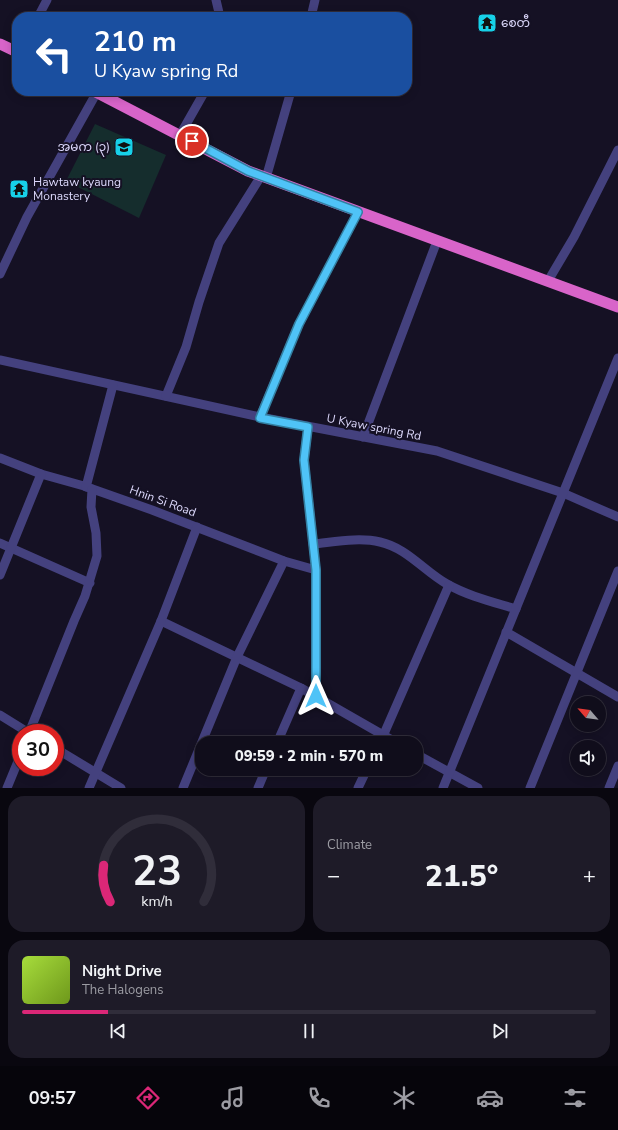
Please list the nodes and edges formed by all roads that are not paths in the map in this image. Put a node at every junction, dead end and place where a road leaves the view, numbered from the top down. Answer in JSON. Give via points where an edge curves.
{"nodes":[{"id":1,"x":47,"y":0,"type":"edge"},
{"id":2,"x":216,"y":0,"type":"edge"},
{"id":3,"x":315,"y":0,"type":"edge"},
{"id":4,"x":41,"y":12,"type":"edge"},
{"id":5,"x":219,"y":12,"type":"edge"},
{"id":6,"x":312,"y":12,"type":"edge"},
{"id":7,"x":0,"y":44,"type":"edge"},
{"id":8,"x":12,"y":50,"type":"edge"},
{"id":9,"x":94,"y":96,"type":"edge"},
{"id":10,"x":104,"y":96,"type":"edge"},
{"id":11,"x":202,"y":96,"type":"edge"},
{"id":12,"x":289,"y":96,"type":"edge"},
{"id":13,"x":180,"y":135,"type":"junction"},
{"id":14,"x":618,"y":150,"type":"edge"},
{"id":15,"x":264,"y":177,"type":"junction"},
{"id":16,"x":358,"y":212,"type":"junction"},
{"id":17,"x":437,"y":241,"type":"junction"},
{"id":18,"x":0,"y":274,"type":"edge"},
{"id":19,"x":548,"y":281,"type":"junction"},
{"id":20,"x":618,"y":307,"type":"edge"},
{"id":21,"x":618,"y":358,"type":"edge"},
{"id":22,"x":0,"y":360,"type":"edge"},
{"id":23,"x":113,"y":385,"type":"junction"},
{"id":24,"x":166,"y":396,"type":"junction"},
{"id":25,"x":260,"y":418,"type":"junction"},
{"id":26,"x":308,"y":427,"type":"junction"},
{"id":27,"x":363,"y":437,"type":"junction"},
{"id":28,"x":0,"y":458,"type":"edge"},
{"id":29,"x":40,"y":474,"type":"junction"},
{"id":30,"x":89,"y":488,"type":"junction"},
{"id":31,"x":563,"y":493,"type":"junction"},
{"id":32,"x":618,"y":517,"type":"edge"},
{"id":33,"x":197,"y":527,"type":"junction"},
{"id":34,"x":0,"y":543,"type":"edge"},
{"id":35,"x":313,"y":544,"type":"junction"},
{"id":36,"x":11,"y":547,"type":"junction"},
{"id":37,"x":284,"y":561,"type":"junction"},
{"id":38,"x":316,"y":570,"type":"junction"},
{"id":39,"x":618,"y":571,"type":"edge"},
{"id":40,"x":0,"y":575,"type":"edge"},
{"id":41,"x":90,"y":582,"type":"junction"},
{"id":42,"x":449,"y":585,"type":"junction"},
{"id":43,"x":516,"y":609,"type":"junction"},
{"id":44,"x":161,"y":621,"type":"junction"},
{"id":45,"x":506,"y":632,"type":"junction"},
{"id":46,"x":236,"y":657,"type":"junction"},
{"id":47,"x":576,"y":674,"type":"junction"},
{"id":48,"x":301,"y":688,"type":"junction"},
{"id":49,"x":316,"y":696,"type":"junction"},
{"id":50,"x":618,"y":697,"type":"edge"},
{"id":51,"x":0,"y":715,"type":"edge"},
{"id":52,"x":14,"y":724,"type":"edge"},
{"id":53,"x":33,"y":724,"type":"edge"},
{"id":54,"x":281,"y":736,"type":"edge"},
{"id":55,"x":377,"y":736,"type":"edge"},
{"id":56,"x":383,"y":736,"type":"edge"},
{"id":57,"x":64,"y":753,"type":"edge"},
{"id":58,"x":423,"y":758,"type":"edge"},
{"id":59,"x":618,"y":766,"type":"edge"},
{"id":60,"x":96,"y":773,"type":"junction"},
{"id":61,"x":449,"y":773,"type":"junction"},
{"id":62,"x":12,"y":776,"type":"edge"},
{"id":63,"x":263,"y":776,"type":"edge"},
{"id":64,"x":364,"y":776,"type":"edge"},
{"id":65,"x":7,"y":788,"type":"edge"},
{"id":66,"x":89,"y":788,"type":"edge"},
{"id":67,"x":121,"y":788,"type":"edge"},
{"id":68,"x":183,"y":788,"type":"edge"},
{"id":69,"x":258,"y":788,"type":"edge"},
{"id":70,"x":358,"y":788,"type":"edge"},
{"id":71,"x":443,"y":788,"type":"edge"},
{"id":72,"x":478,"y":788,"type":"edge"},
{"id":73,"x":530,"y":788,"type":"edge"},
{"id":74,"x":609,"y":788,"type":"edge"}],
"edges":[{"from":1,"to":4,"type":"street"},
{"from":2,"to":5,"type":"street"},
{"from":3,"to":6,"type":"street"},
{"from":7,"to":8,"type":"highway"},
{"from":9,"to":18,"type":"street","via":[[26,217]]},
{"from":10,"to":13,"type":"highway"},
{"from":11,"to":13,"type":"street"},
{"from":12,"to":15,"type":"street"},
{"from":13,"to":15,"type":"highway"},
{"from":14,"to":19,"type":"street","via":[[574,237]]},
{"from":15,"to":16,"type":"highway"},
{"from":15,"to":24,"type":"street","via":[[220,243],[186,347]]},
{"from":16,"to":17,"type":"highway"},
{"from":16,"to":25,"type":"street","via":[[299,324]]},
{"from":17,"to":19,"type":"highway"},
{"from":17,"to":27,"type":"street"},
{"from":19,"to":20,"type":"highway"},
{"from":21,"to":31,"type":"street"},
{"from":22,"to":23,"type":"street","name":"U Kyaw spring Rd"},
{"from":23,"to":24,"type":"street","name":"U Kyaw spring Rd"},
{"from":23,"to":30,"type":"street"},
{"from":24,"to":25,"type":"street","name":"U Kyaw spring Rd"},
{"from":25,"to":26,"type":"street","name":"U Kyaw spring Rd"},
{"from":26,"to":27,"type":"street","name":"U Kyaw spring Rd"},
{"from":26,"to":35,"type":"street","via":[[304,460]]},
{"from":27,"to":31,"type":"street","name":"U Kyaw spring Rd","via":[[437,451]]},
{"from":28,"to":29,"type":"street","name":"Hnin Si Road"},
{"from":29,"to":30,"type":"street","name":"Hnin Si Road"},
{"from":29,"to":36,"type":"street"},
{"from":30,"to":33,"type":"street","name":"Hnin Si Road"},
{"from":30,"to":41,"type":"street","via":[[97,556]]},
{"from":31,"to":32,"type":"street","name":"U Kyaw spring Rd"},
{"from":31,"to":43,"type":"street"},
{"from":33,"to":37,"type":"street","name":"Hnin Si Road"},
{"from":33,"to":44,"type":"street"},
{"from":34,"to":36,"type":"street"},
{"from":35,"to":38,"type":"street"},
{"from":35,"to":42,"type":"street","via":[[345,541],[380,542],[409,555]]},
{"from":36,"to":40,"type":"street"},
{"from":36,"to":41,"type":"street"},
{"from":37,"to":38,"type":"street","name":"Hnin Si Road"},
{"from":37,"to":46,"type":"street"},
{"from":38,"to":49,"type":"street"},
{"from":39,"to":47,"type":"street"},
{"from":41,"to":53,"type":"street"},
{"from":42,"to":43,"type":"street"},
{"from":42,"to":56,"type":"street"},
{"from":43,"to":45,"type":"street"},
{"from":44,"to":46,"type":"street"},
{"from":44,"to":60,"type":"street"},
{"from":45,"to":47,"type":"street"},
{"from":45,"to":61,"type":"street"},
{"from":46,"to":48,"type":"street"},
{"from":46,"to":68,"type":"street"},
{"from":47,"to":50,"type":"street"},
{"from":47,"to":73,"type":"street"},
{"from":48,"to":49,"type":"street"},
{"from":48,"to":54,"type":"street"},
{"from":49,"to":55,"type":"street"},
{"from":51,"to":52,"type":"street"},
{"from":57,"to":60,"type":"street"},
{"from":58,"to":61,"type":"street"},
{"from":59,"to":74,"type":"street"},
{"from":60,"to":66,"type":"street"},
{"from":60,"to":67,"type":"street"},
{"from":61,"to":71,"type":"street"},
{"from":61,"to":72,"type":"street"},
{"from":62,"to":65,"type":"street"},
{"from":63,"to":69,"type":"street"},
{"from":64,"to":70,"type":"street"}]}
